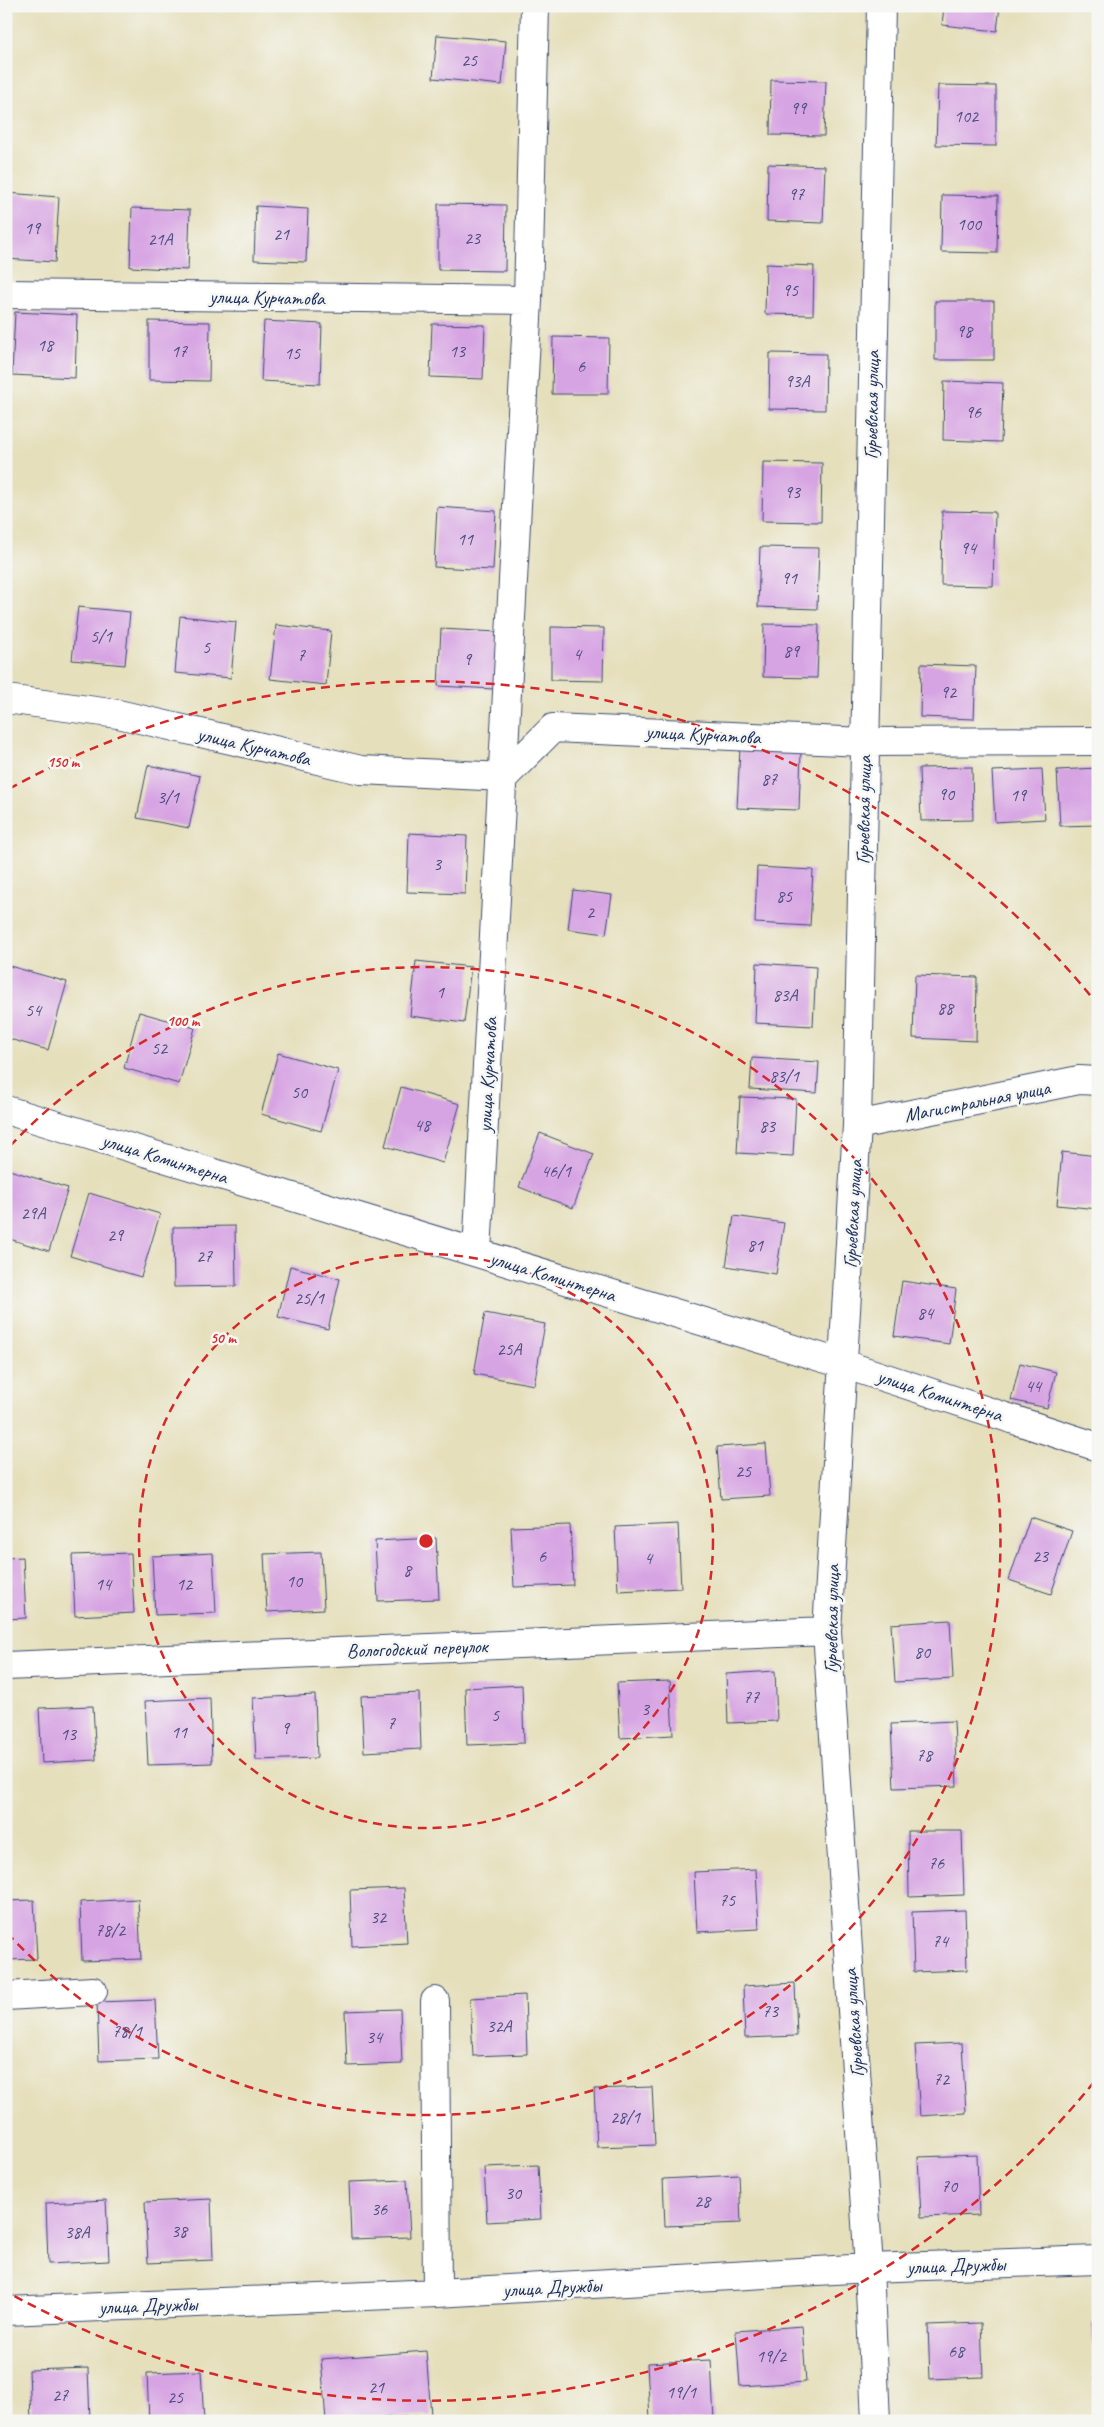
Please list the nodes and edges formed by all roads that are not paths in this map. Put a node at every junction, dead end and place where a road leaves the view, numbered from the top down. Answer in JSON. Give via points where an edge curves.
{"nodes":[{"id":1,"x":535,"y":6,"type":"edge"},
{"id":2,"x":881,"y":6,"type":"edge"},
{"id":3,"x":6,"y":294,"type":"edge"},
{"id":4,"x":528,"y":300,"type":"junction"},
{"id":5,"x":6,"y":699,"type":"edge"},
{"id":6,"x":1098,"y":741,"type":"edge"},
{"id":7,"x":864,"y":742,"type":"junction"},
{"id":8,"x":504,"y":777,"type":"junction"},
{"id":9,"x":1098,"y":1081,"type":"edge"},
{"id":10,"x":6,"y":1110,"type":"edge"},
{"id":11,"x":857,"y":1125,"type":"junction"},
{"id":12,"x":477,"y":1253,"type":"junction"},
{"id":13,"x":843,"y":1364,"type":"junction"},
{"id":14,"x":1098,"y":1447,"type":"edge"},
{"id":15,"x":827,"y":1631,"type":"junction"},
{"id":16,"x":6,"y":1666,"type":"edge"},
{"id":17,"x":93,"y":1991,"type":"dead end"},
{"id":18,"x":6,"y":1996,"type":"edge"},
{"id":19,"x":435,"y":2000,"type":"dead end"},
{"id":20,"x":1098,"y":2260,"type":"edge"},
{"id":21,"x":869,"y":2268,"type":"junction"},
{"id":22,"x":436,"y":2293,"type":"junction"},
{"id":23,"x":6,"y":2311,"type":"edge"},
{"id":24,"x":876,"y":2421,"type":"edge"}],
"edges":[{"from":1,"to":4,"type":"street","name":"улица Курчатова"},
{"from":2,"to":7,"type":"street","name":"Гурьевская улица"},
{"from":3,"to":4,"type":"street","name":"улица Курчатова"},
{"from":4,"to":8,"type":"street","name":"улица Курчатова"},
{"from":5,"to":8,"type":"street","name":"улица Курчатова","via":[[118,714],[361,770]]},
{"from":6,"to":7,"type":"street"},
{"from":7,"to":8,"type":"street","name":"улица Курчатова","via":[[553,728]]},
{"from":7,"to":11,"type":"street","name":"Гурьевская улица"},
{"from":8,"to":12,"type":"street","name":"улица Курчатова"},
{"from":9,"to":11,"type":"street","name":"Магистральная улица","via":[[1079,1080]]},
{"from":10,"to":12,"type":"street","name":"улица Коминтерна"},
{"from":11,"to":13,"type":"street","name":"Гурьевская улица"},
{"from":12,"to":13,"type":"street","name":"улица Коминтерна"},
{"from":13,"to":14,"type":"street","name":"улица Коминтерна"},
{"from":13,"to":15,"type":"street","name":"Гурьевская улица"},
{"from":15,"to":16,"type":"street","name":"Вологодский переулок"},
{"from":15,"to":21,"type":"street","name":"Гурьевская улица"},
{"from":17,"to":18,"type":"street"},
{"from":19,"to":22,"type":"street"},
{"from":20,"to":21,"type":"street","name":"улица Дружбы"},
{"from":21,"to":22,"type":"street","name":"улица Дружбы"},
{"from":21,"to":24,"type":"street","name":"Гурьевская улица"},
{"from":22,"to":23,"type":"street","name":"улица Дружбы"}]}
